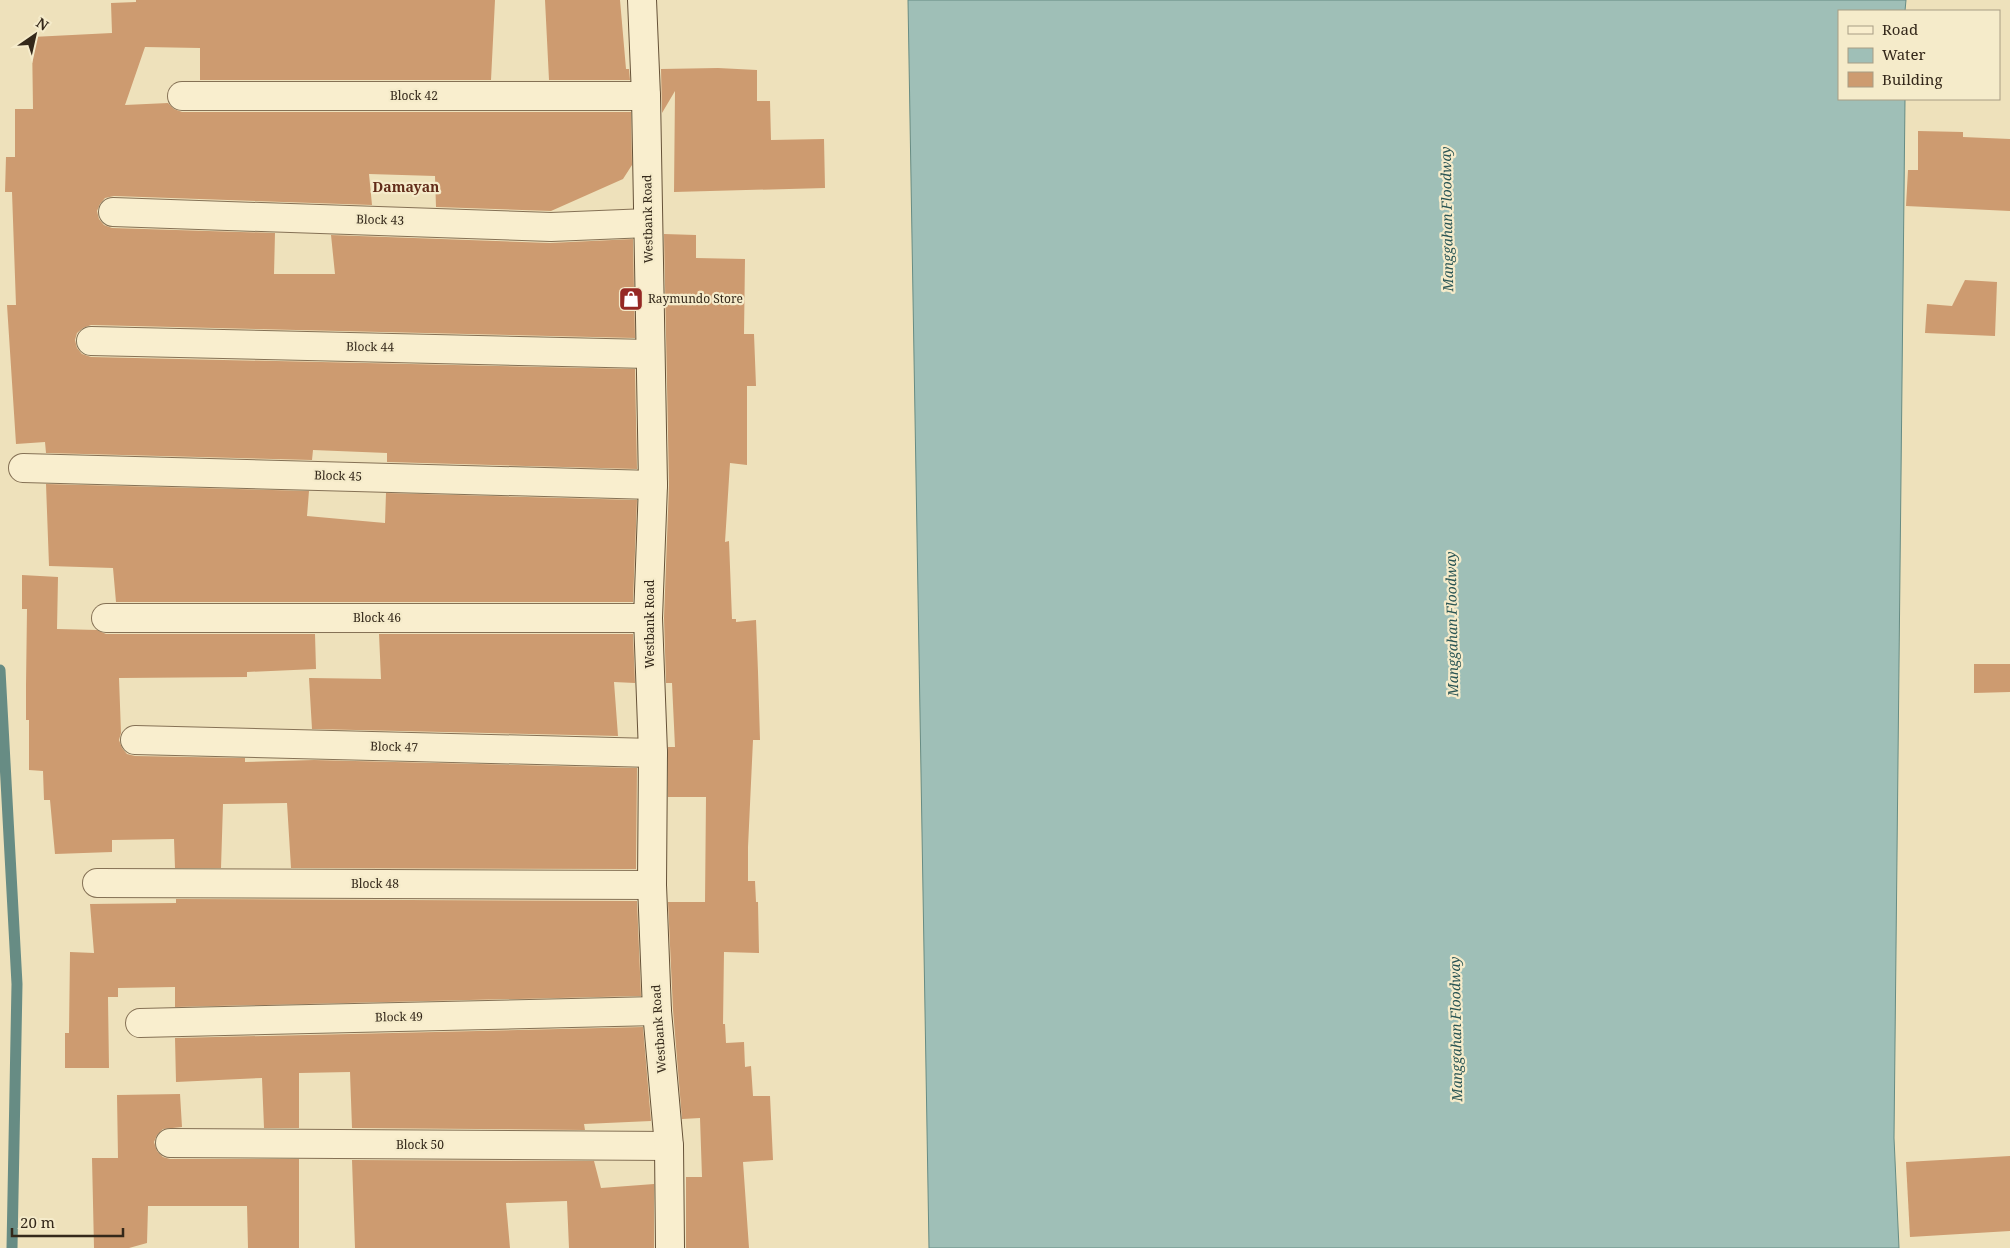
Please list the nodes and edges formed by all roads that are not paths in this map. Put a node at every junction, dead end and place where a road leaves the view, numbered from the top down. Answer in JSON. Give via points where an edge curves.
{"nodes":[{"id":1,"x":642,"y":0,"type":"edge"},
{"id":2,"x":182,"y":96,"type":"dead end"},
{"id":3,"x":646,"y":96,"type":"junction"},
{"id":4,"x":113,"y":212,"type":"dead end"},
{"id":5,"x":648,"y":223,"type":"junction"},
{"id":6,"x":91,"y":341,"type":"dead end"},
{"id":7,"x":649,"y":354,"type":"junction"},
{"id":8,"x":24,"y":468,"type":"dead end"},
{"id":9,"x":653,"y":485,"type":"junction"},
{"id":10,"x":106,"y":618,"type":"dead end"},
{"id":11,"x":648,"y":618,"type":"junction"},
{"id":12,"x":135,"y":740,"type":"dead end"},
{"id":13,"x":653,"y":753,"type":"junction"},
{"id":14,"x":97,"y":883,"type":"dead end"},
{"id":15,"x":652,"y":885,"type":"junction"},
{"id":16,"x":657,"y":1011,"type":"junction"},
{"id":17,"x":140,"y":1024,"type":"dead end"},
{"id":18,"x":170,"y":1143,"type":"dead end"},
{"id":19,"x":669,"y":1146,"type":"junction"},
{"id":20,"x":670,"y":1248,"type":"edge"}],
"edges":[{"from":1,"to":3,"type":"street","name":"Westbank Road"},
{"from":2,"to":3,"type":"street","name":"Block 42"},
{"from":3,"to":5,"type":"street","name":"Westbank Road"},
{"from":4,"to":5,"type":"street","name":"Block 43","via":[[551,227]]},
{"from":5,"to":7,"type":"street","name":"Westbank Road"},
{"from":6,"to":7,"type":"street","name":"Block 44"},
{"from":7,"to":9,"type":"street","name":"Westbank Road"},
{"from":8,"to":9,"type":"street","name":"Block 45"},
{"from":9,"to":11,"type":"street","name":"Westbank Road"},
{"from":10,"to":11,"type":"street","name":"Block 46"},
{"from":11,"to":13,"type":"street","name":"Westbank Road"},
{"from":12,"to":13,"type":"street","name":"Block 47"},
{"from":13,"to":15,"type":"street","name":"Westbank Road"},
{"from":14,"to":15,"type":"street","name":"Block 48"},
{"from":15,"to":16,"type":"street","name":"Westbank Road"},
{"from":16,"to":17,"type":"street","name":"Block 49"},
{"from":16,"to":19,"type":"street","name":"Westbank Road"},
{"from":18,"to":19,"type":"street","name":"Block 50"},
{"from":19,"to":20,"type":"street","name":"Westbank Road"}]}
